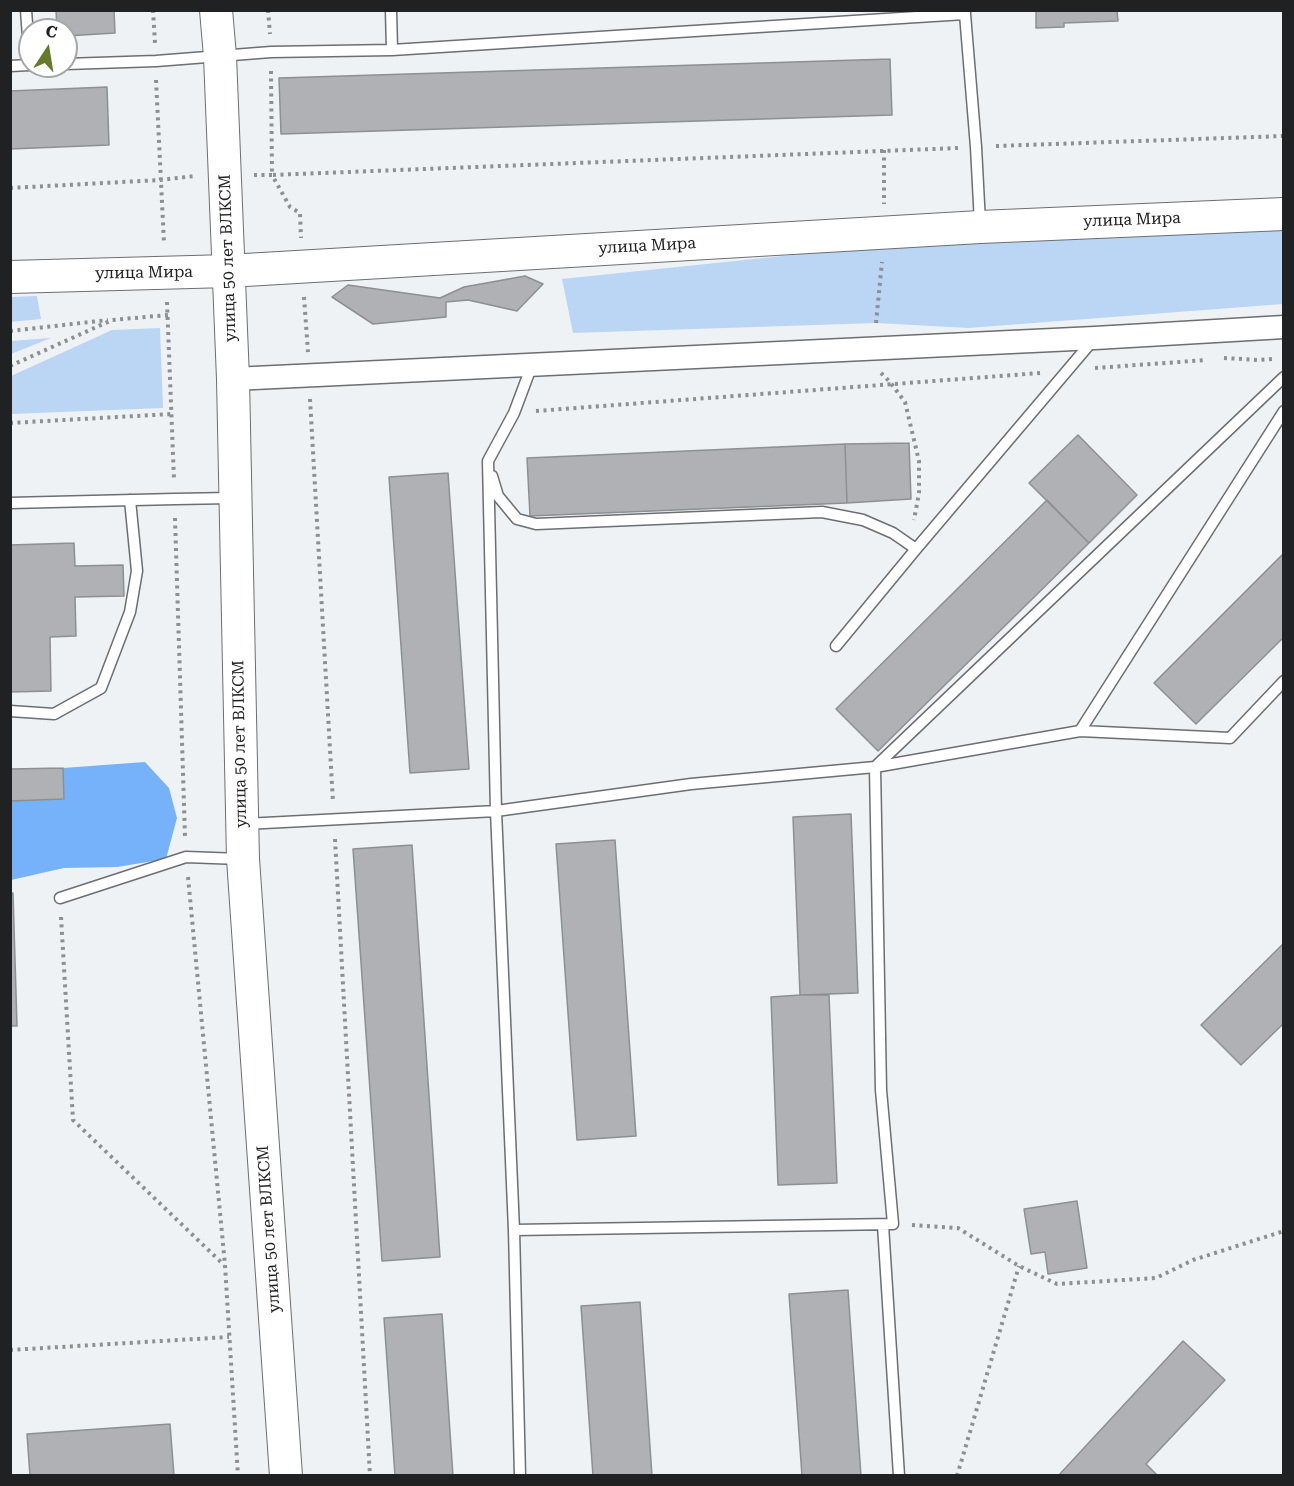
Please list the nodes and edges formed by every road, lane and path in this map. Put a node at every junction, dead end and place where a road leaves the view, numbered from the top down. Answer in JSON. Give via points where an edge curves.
{"nodes":[{"id":1,"x":153,"y":10,"type":"edge"},
{"id":2,"x":216,"y":10,"type":"edge"},
{"id":3,"x":268,"y":10,"type":"edge"},
{"id":4,"x":391,"y":10,"type":"edge"},
{"id":5,"x":965,"y":12,"type":"edge"},
{"id":6,"x":392,"y":50,"type":"junction"},
{"id":7,"x":271,"y":52,"type":"junction"},
{"id":8,"x":220,"y":56,"type":"junction"},
{"id":9,"x":156,"y":61,"type":"junction"},
{"id":10,"x":78,"y":64,"type":"edge"},
{"id":11,"x":1284,"y":136,"type":"edge"},
{"id":12,"x":976,"y":147,"type":"junction"},
{"id":13,"x":224,"y":175,"type":"junction"},
{"id":14,"x":272,"y":175,"type":"junction"},
{"id":15,"x":160,"y":180,"type":"junction"},
{"id":16,"x":10,"y":188,"type":"edge"},
{"id":17,"x":1284,"y":214,"type":"edge"},
{"id":18,"x":980,"y":227,"type":"junction"},
{"id":19,"x":228,"y":271,"type":"junction"},
{"id":20,"x":165,"y":272,"type":"junction"},
{"id":21,"x":10,"y":277,"type":"edge"},
{"id":22,"x":168,"y":315,"type":"dead end"},
{"id":23,"x":112,"y":320,"type":"junction"},
{"id":24,"x":1284,"y":327,"type":"edge"},
{"id":25,"x":10,"y":331,"type":"edge"},
{"id":26,"x":1095,"y":338,"type":"junction"},
{"id":27,"x":1224,"y":358,"type":"dead end"},
{"id":28,"x":1212,"y":359,"type":"dead end"},
{"id":29,"x":1275,"y":359,"type":"dead end"},
{"id":30,"x":531,"y":365,"type":"junction"},
{"id":31,"x":10,"y":366,"type":"edge"},
{"id":32,"x":1094,"y":368,"type":"dead end"},
{"id":33,"x":1046,"y":372,"type":"dead end"},
{"id":34,"x":1284,"y":377,"type":"edge"},
{"id":35,"x":233,"y":379,"type":"junction"},
{"id":36,"x":1284,"y":411,"type":"edge"},
{"id":37,"x":514,"y":413,"type":"junction"},
{"id":38,"x":172,"y":414,"type":"dead end"},
{"id":39,"x":10,"y":423,"type":"edge"},
{"id":40,"x":488,"y":461,"type":"junction"},
{"id":41,"x":235,"y":498,"type":"junction"},
{"id":42,"x":130,"y":500,"type":"junction"},
{"id":43,"x":10,"y":503,"type":"edge"},
{"id":44,"x":916,"y":549,"type":"junction"},
{"id":45,"x":836,"y":646,"type":"dead end"},
{"id":46,"x":1284,"y":681,"type":"edge"},
{"id":47,"x":10,"y":711,"type":"edge"},
{"id":48,"x":1080,"y":731,"type":"junction"},
{"id":49,"x":875,"y":767,"type":"junction"},
{"id":50,"x":496,"y":811,"type":"junction"},
{"id":51,"x":242,"y":824,"type":"junction"},
{"id":52,"x":243,"y":859,"type":"junction"},
{"id":53,"x":60,"y":898,"type":"joint"},
{"id":54,"x":888,"y":1225,"type":"junction"},
{"id":55,"x":514,"y":1230,"type":"junction"},
{"id":56,"x":1284,"y":1231,"type":"edge"},
{"id":57,"x":225,"y":1265,"type":"dead end"},
{"id":58,"x":1019,"y":1266,"type":"junction"},
{"id":59,"x":229,"y":1337,"type":"dead end"},
{"id":60,"x":10,"y":1350,"type":"edge"},
{"id":61,"x":286,"y":1476,"type":"edge"},
{"id":62,"x":520,"y":1476,"type":"edge"},
{"id":63,"x":899,"y":1476,"type":"edge"},
{"id":64,"x":957,"y":1476,"type":"edge"}],
"edges":[{"from":1,"to":9,"type":"path"},
{"from":2,"to":8,"type":"street","name":"улица 50 лет ВЛКСМ"},
{"from":3,"to":7,"type":"path"},
{"from":4,"to":6,"type":"lane"},
{"from":5,"to":6,"type":"lane"},
{"from":5,"to":12,"type":"lane"},
{"from":6,"to":7,"type":"lane"},
{"from":7,"to":8,"type":"lane"},
{"from":7,"to":14,"type":"path"},
{"from":8,"to":9,"type":"lane"},
{"from":8,"to":13,"type":"street","name":"улица 50 лет ВЛКСМ"},
{"from":9,"to":10,"type":"lane"},
{"from":9,"to":15,"type":"path"},
{"from":11,"to":12,"type":"path"},
{"from":12,"to":14,"type":"path"},
{"from":12,"to":18,"type":"lane"},
{"from":13,"to":14,"type":"path"},
{"from":13,"to":15,"type":"path"},
{"from":13,"to":19,"type":"street","name":"улица 50 лет ВЛКСМ"},
{"from":15,"to":16,"type":"path"},
{"from":15,"to":20,"type":"path"},
{"from":17,"to":18,"type":"street","name":"улица Мира"},
{"from":18,"to":19,"type":"street","name":"улица Мира"},
{"from":19,"to":20,"type":"street","name":"улица Мира"},
{"from":19,"to":35,"type":"street","name":"улица 50 лет ВЛКСМ"},
{"from":20,"to":21,"type":"street","name":"улица Мира"},
{"from":22,"to":23,"type":"path"},
{"from":23,"to":25,"type":"path"},
{"from":23,"to":31,"type":"path"},
{"from":24,"to":26,"type":"street"},
{"from":26,"to":30,"type":"street"},
{"from":26,"to":44,"type":"lane"},
{"from":27,"to":29,"type":"path"},
{"from":28,"to":32,"type":"path"},
{"from":30,"to":35,"type":"street"},
{"from":30,"to":37,"type":"lane"},
{"from":33,"to":37,"type":"path"},
{"from":34,"to":49,"type":"lane"},
{"from":35,"to":41,"type":"street","name":"улица 50 лет ВЛКСМ"},
{"from":36,"to":48,"type":"lane"},
{"from":37,"to":40,"type":"lane"},
{"from":38,"to":39,"type":"path"},
{"from":40,"to":44,"type":"lane","via":[[498,496],[517,519],[536,524],[822,512],[863,520]]},
{"from":40,"to":50,"type":"lane"},
{"from":41,"to":42,"type":"lane"},
{"from":41,"to":51,"type":"street","name":"улица 50 лет ВЛКСМ"},
{"from":42,"to":43,"type":"lane"},
{"from":42,"to":47,"type":"lane","via":[[136,571],[130,612],[101,688],[54,714]]},
{"from":44,"to":45,"type":"lane"},
{"from":46,"to":48,"type":"lane","via":[[1230,738]]},
{"from":48,"to":49,"type":"lane"},
{"from":49,"to":50,"type":"lane","via":[[691,784]]},
{"from":49,"to":54,"type":"lane","via":[[881,1090]]},
{"from":50,"to":51,"type":"lane"},
{"from":50,"to":55,"type":"lane"},
{"from":51,"to":52,"type":"street","name":"улица 50 лет ВЛКСМ"},
{"from":52,"to":53,"type":"lane","via":[[186,857]]},
{"from":52,"to":61,"type":"street","name":"улица 50 лет ВЛКСМ"},
{"from":53,"to":57,"type":"path","via":[[73,1120]]},
{"from":54,"to":55,"type":"lane"},
{"from":54,"to":58,"type":"path","via":[[958,1227]]},
{"from":54,"to":63,"type":"lane"},
{"from":55,"to":62,"type":"lane"},
{"from":56,"to":58,"type":"path","via":[[1193,1260],[1156,1278],[1057,1284]]},
{"from":58,"to":64,"type":"path"},
{"from":59,"to":60,"type":"path"}]}
